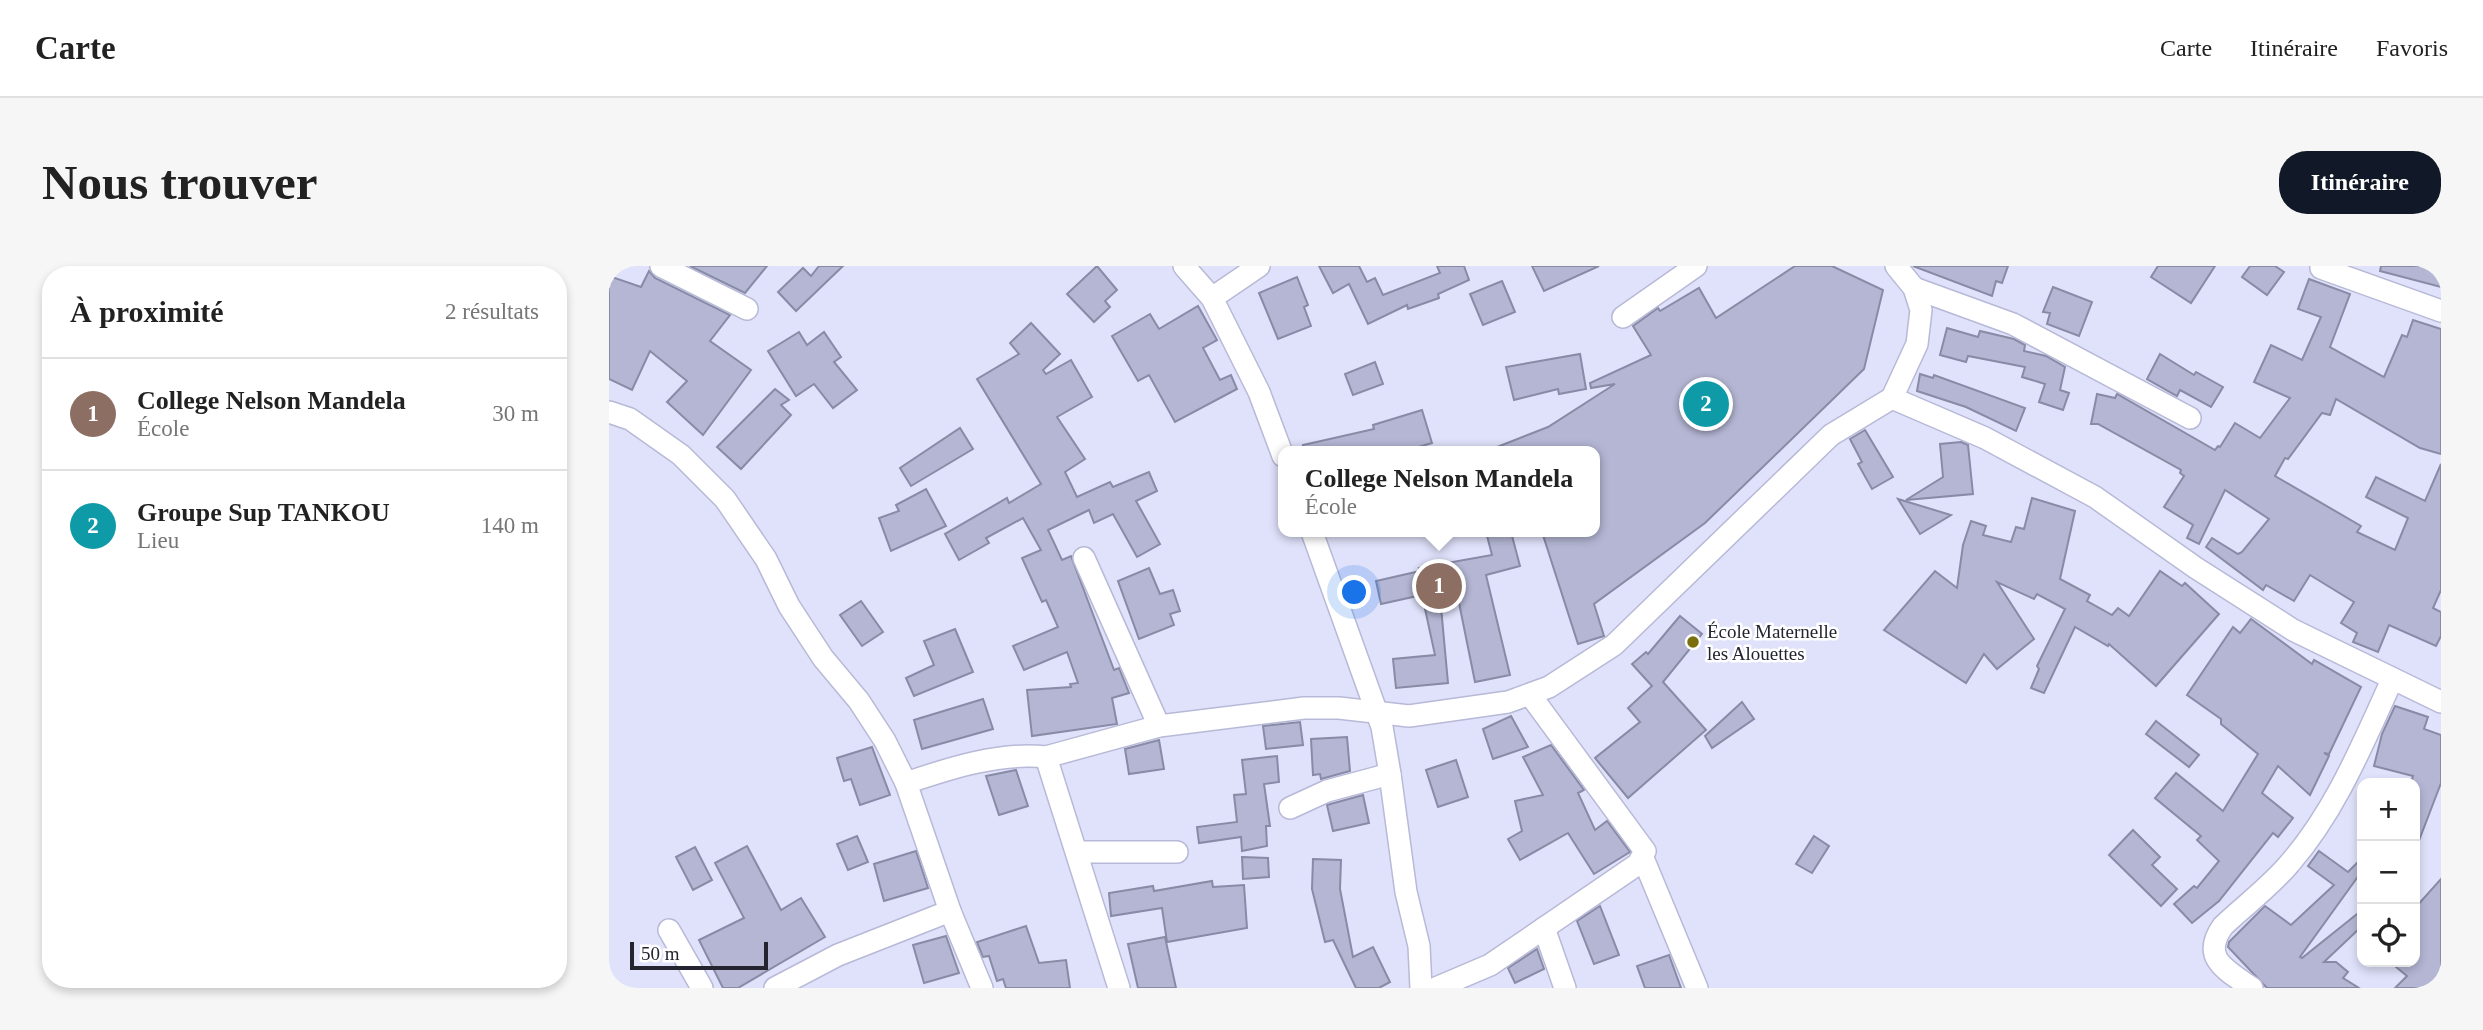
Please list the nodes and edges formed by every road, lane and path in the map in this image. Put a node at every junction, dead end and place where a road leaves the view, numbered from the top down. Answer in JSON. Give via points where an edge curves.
{"nodes":[{"id":1,"x":661,"y":266,"type":"edge"},
{"id":2,"x":1184,"y":266,"type":"edge"},
{"id":3,"x":1259,"y":266,"type":"edge"},
{"id":4,"x":1696,"y":266,"type":"edge"},
{"id":5,"x":1896,"y":266,"type":"edge"},
{"id":6,"x":2321,"y":268,"type":"edge"},
{"id":7,"x":1914,"y":288,"type":"junction"},
{"id":8,"x":1212,"y":298,"type":"junction"},
{"id":9,"x":747,"y":309,"type":"dead end"},
{"id":10,"x":2441,"y":311,"type":"edge"},
{"id":11,"x":1623,"y":317,"type":"dead end"},
{"id":12,"x":1892,"y":398,"type":"junction"},
{"id":13,"x":609,"y":412,"type":"edge"},
{"id":14,"x":2190,"y":418,"type":"dead end"},
{"id":15,"x":1279,"y":446,"type":"edge"},
{"id":16,"x":1314,"y":537,"type":"edge"},
{"id":17,"x":1084,"y":558,"type":"dead end"},
{"id":18,"x":2392,"y":680,"type":"junction"},
{"id":19,"x":1531,"y":696,"type":"junction"},
{"id":20,"x":2441,"y":702,"type":"edge"},
{"id":21,"x":1375,"y":713,"type":"junction"},
{"id":22,"x":1159,"y":726,"type":"junction"},
{"id":23,"x":1046,"y":757,"type":"junction"},
{"id":24,"x":1389,"y":774,"type":"junction"},
{"id":25,"x":906,"y":783,"type":"junction"},
{"id":26,"x":1290,"y":808,"type":"dead end"},
{"id":27,"x":1078,"y":852,"type":"junction"},
{"id":28,"x":1177,"y":852,"type":"dead end"},
{"id":29,"x":1643,"y":859,"type":"junction"},
{"id":30,"x":950,"y":911,"type":"junction"},
{"id":31,"x":1543,"y":929,"type":"junction"},
{"id":32,"x":669,"y":930,"type":"dead end"},
{"id":33,"x":702,"y":988,"type":"edge"},
{"id":34,"x":775,"y":988,"type":"edge"},
{"id":35,"x":982,"y":988,"type":"edge"},
{"id":36,"x":1119,"y":988,"type":"edge"},
{"id":37,"x":1421,"y":988,"type":"edge"},
{"id":38,"x":1436,"y":988,"type":"edge"},
{"id":39,"x":1565,"y":988,"type":"edge"},
{"id":40,"x":1697,"y":988,"type":"edge"},
{"id":41,"x":2252,"y":988,"type":"edge"}],
"edges":[{"from":1,"to":9,"type":"street"},
{"from":2,"to":8,"type":"street"},
{"from":3,"to":8,"type":"street"},
{"from":4,"to":11,"type":"street"},
{"from":5,"to":7,"type":"street"},
{"from":6,"to":10,"type":"street"},
{"from":7,"to":12,"type":"street","via":[[1921,310],[1917,344]]},
{"from":7,"to":14,"type":"street","via":[[2013,324]]},
{"from":8,"to":15,"type":"street","via":[[1259,392]]},
{"from":12,"to":18,"type":"street","via":[[1985,438],[2095,497],[2293,630]]},
{"from":12,"to":19,"type":"street","via":[[1831,435],[1614,645]]},
{"from":13,"to":25,"type":"street","via":[[630,419],[681,455],[725,499],[823,658],[885,741]]},
{"from":16,"to":21,"type":"street"},
{"from":17,"to":22,"type":"street"},
{"from":18,"to":20,"type":"street"},
{"from":18,"to":41,"type":"street","via":[[2316,830],[2289,865],[2215,937],[2217,962]]},
{"from":19,"to":21,"type":"street","via":[[1409,716]]},
{"from":19,"to":29,"type":"street","via":[[1641,842]]},
{"from":21,"to":22,"type":"street","via":[[1304,708]]},
{"from":21,"to":24,"type":"street","via":[[1382,727]]},
{"from":22,"to":23,"type":"street"},
{"from":23,"to":25,"type":"street","via":[[1030,755],[951,767]]},
{"from":23,"to":27,"type":"street"},
{"from":24,"to":26,"type":"street","via":[[1327,791]]},
{"from":24,"to":37,"type":"street","via":[[1406,892],[1419,946]]},
{"from":25,"to":30,"type":"street"},
{"from":27,"to":28,"type":"street"},
{"from":27,"to":36,"type":"street"},
{"from":29,"to":31,"type":"street"},
{"from":29,"to":40,"type":"street"},
{"from":30,"to":34,"type":"street","via":[[838,955]]},
{"from":30,"to":35,"type":"street"},
{"from":31,"to":38,"type":"street","via":[[1490,965]]},
{"from":31,"to":39,"type":"street"},
{"from":32,"to":33,"type":"street"}]}
